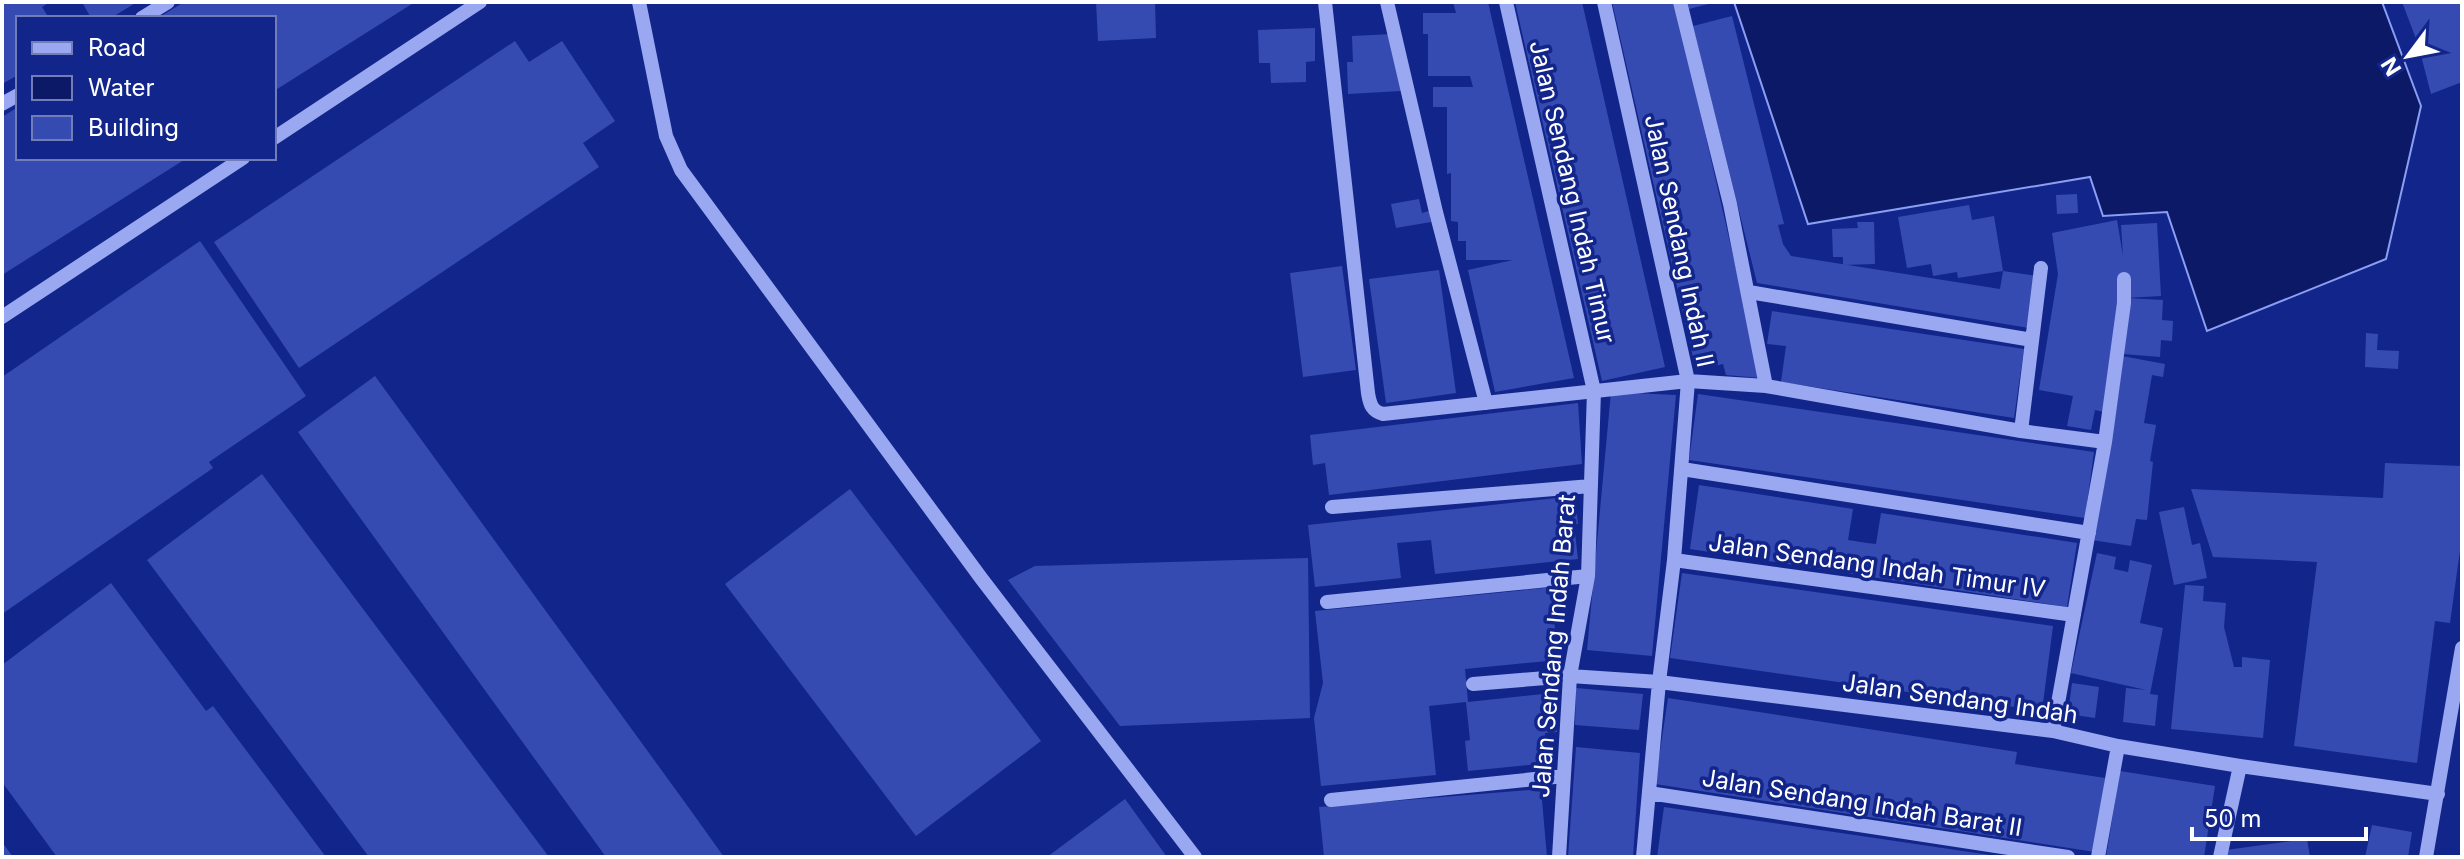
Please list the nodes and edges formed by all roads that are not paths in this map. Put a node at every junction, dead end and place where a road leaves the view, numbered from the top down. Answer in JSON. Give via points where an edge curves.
{"nodes":[{"id":1,"x":168,"y":2,"type":"edge"},
{"id":2,"x":480,"y":2,"type":"edge"},
{"id":3,"x":639,"y":2,"type":"edge"},
{"id":4,"x":1325,"y":2,"type":"edge"},
{"id":5,"x":1387,"y":2,"type":"edge"},
{"id":6,"x":1506,"y":2,"type":"edge"},
{"id":7,"x":1604,"y":2,"type":"edge"},
{"id":8,"x":1680,"y":2,"type":"edge"},
{"id":9,"x":145,"y":16,"type":"edge"},
{"id":10,"x":276,"y":137,"type":"edge"},
{"id":11,"x":240,"y":160,"type":"edge"},
{"id":12,"x":2041,"y":268,"type":"dead end"},
{"id":13,"x":2124,"y":279,"type":"dead end"},
{"id":14,"x":1749,"y":292,"type":"junction"},
{"id":15,"x":2,"y":317,"type":"edge"},
{"id":16,"x":2032,"y":340,"type":"junction"},
{"id":17,"x":1688,"y":381,"type":"junction"},
{"id":18,"x":1766,"y":386,"type":"junction"},
{"id":19,"x":1594,"y":391,"type":"junction"},
{"id":20,"x":1486,"y":403,"type":"junction"},
{"id":21,"x":2021,"y":431,"type":"junction"},
{"id":22,"x":2105,"y":442,"type":"junction"},
{"id":23,"x":1682,"y":469,"type":"junction"},
{"id":24,"x":1591,"y":486,"type":"junction"},
{"id":25,"x":1332,"y":507,"type":"dead end"},
{"id":26,"x":2089,"y":533,"type":"junction"},
{"id":27,"x":1674,"y":560,"type":"junction"},
{"id":28,"x":1588,"y":576,"type":"junction"},
{"id":29,"x":1327,"y":602,"type":"dead end"},
{"id":30,"x":2074,"y":615,"type":"junction"},
{"id":31,"x":2462,"y":648,"type":"edge"},
{"id":32,"x":1570,"y":676,"type":"junction"},
{"id":33,"x":1659,"y":682,"type":"junction"},
{"id":34,"x":1473,"y":684,"type":"dead end"},
{"id":35,"x":2053,"y":731,"type":"junction"},
{"id":36,"x":2118,"y":746,"type":"junction"},
{"id":37,"x":2240,"y":766,"type":"junction"},
{"id":38,"x":1564,"y":776,"type":"junction"},
{"id":39,"x":1649,"y":793,"type":"junction"},
{"id":40,"x":2438,"y":794,"type":"junction"},
{"id":41,"x":1331,"y":800,"type":"dead end"},
{"id":42,"x":1195,"y":857,"type":"edge"},
{"id":43,"x":1559,"y":857,"type":"edge"},
{"id":44,"x":1643,"y":857,"type":"edge"},
{"id":45,"x":2068,"y":857,"type":"edge"},
{"id":46,"x":2098,"y":857,"type":"edge"},
{"id":47,"x":2220,"y":857,"type":"edge"},
{"id":48,"x":2426,"y":857,"type":"edge"}],
"edges":[{"from":1,"to":9,"type":"street"},
{"from":2,"to":10,"type":"street"},
{"from":3,"to":42,"type":"street","via":[[666,136],[681,170],[981,578]]},
{"from":4,"to":20,"type":"street","via":[[1371,406],[1383,414]]},
{"from":5,"to":20,"type":"street"},
{"from":6,"to":19,"type":"street","name":"Jalan Sendang Indah Timur"},
{"from":7,"to":17,"type":"street","name":"Jalan Sendang Indah II"},
{"from":8,"to":14,"type":"street"},
{"from":11,"to":15,"type":"street"},
{"from":12,"to":16,"type":"street"},
{"from":13,"to":22,"type":"street"},
{"from":14,"to":16,"type":"street"},
{"from":14,"to":18,"type":"street"},
{"from":16,"to":21,"type":"street"},
{"from":17,"to":18,"type":"street"},
{"from":17,"to":19,"type":"street"},
{"from":17,"to":23,"type":"street","name":"Jalan Sendang Indah II"},
{"from":18,"to":21,"type":"street"},
{"from":19,"to":20,"type":"street"},
{"from":19,"to":24,"type":"street","name":"Jalan Sendang Indah Barat"},
{"from":21,"to":22,"type":"street"},
{"from":22,"to":26,"type":"street"},
{"from":23,"to":26,"type":"street"},
{"from":23,"to":27,"type":"street","name":"Jalan Sendang Indah II"},
{"from":24,"to":25,"type":"street"},
{"from":24,"to":28,"type":"street","name":"Jalan Sendang Indah Barat"},
{"from":26,"to":30,"type":"street"},
{"from":27,"to":30,"type":"street","name":"Jalan Sendang Indah Timur IV"},
{"from":27,"to":33,"type":"street","name":"Jalan Sendang Indah II"},
{"from":28,"to":29,"type":"street"},
{"from":28,"to":32,"type":"street","name":"Jalan Sendang Indah Barat"},
{"from":30,"to":35,"type":"street"},
{"from":31,"to":40,"type":"street"},
{"from":32,"to":33,"type":"street","name":"Jalan Sendang Indah"},
{"from":32,"to":34,"type":"street","name":"Jalan Sendang Indah"},
{"from":32,"to":38,"type":"street","name":"Jalan Sendang Indah Barat"},
{"from":33,"to":35,"type":"street","name":"Jalan Sendang Indah"},
{"from":33,"to":39,"type":"street","name":"Jalan Sendang Indah II"},
{"from":35,"to":36,"type":"street","name":"Jalan Sendang Indah"},
{"from":36,"to":37,"type":"street","name":"Jalan Sendang Indah"},
{"from":36,"to":46,"type":"street"},
{"from":37,"to":40,"type":"street","name":"Jalan Sendang Indah"},
{"from":37,"to":47,"type":"street"},
{"from":38,"to":41,"type":"street"},
{"from":38,"to":43,"type":"street","name":"Jalan Sendang Indah Barat"},
{"from":39,"to":44,"type":"street","name":"Jalan Sendang Indah II"},
{"from":39,"to":45,"type":"street","name":"Jalan Sendang Indah Barat II"},
{"from":40,"to":48,"type":"street"}]}
